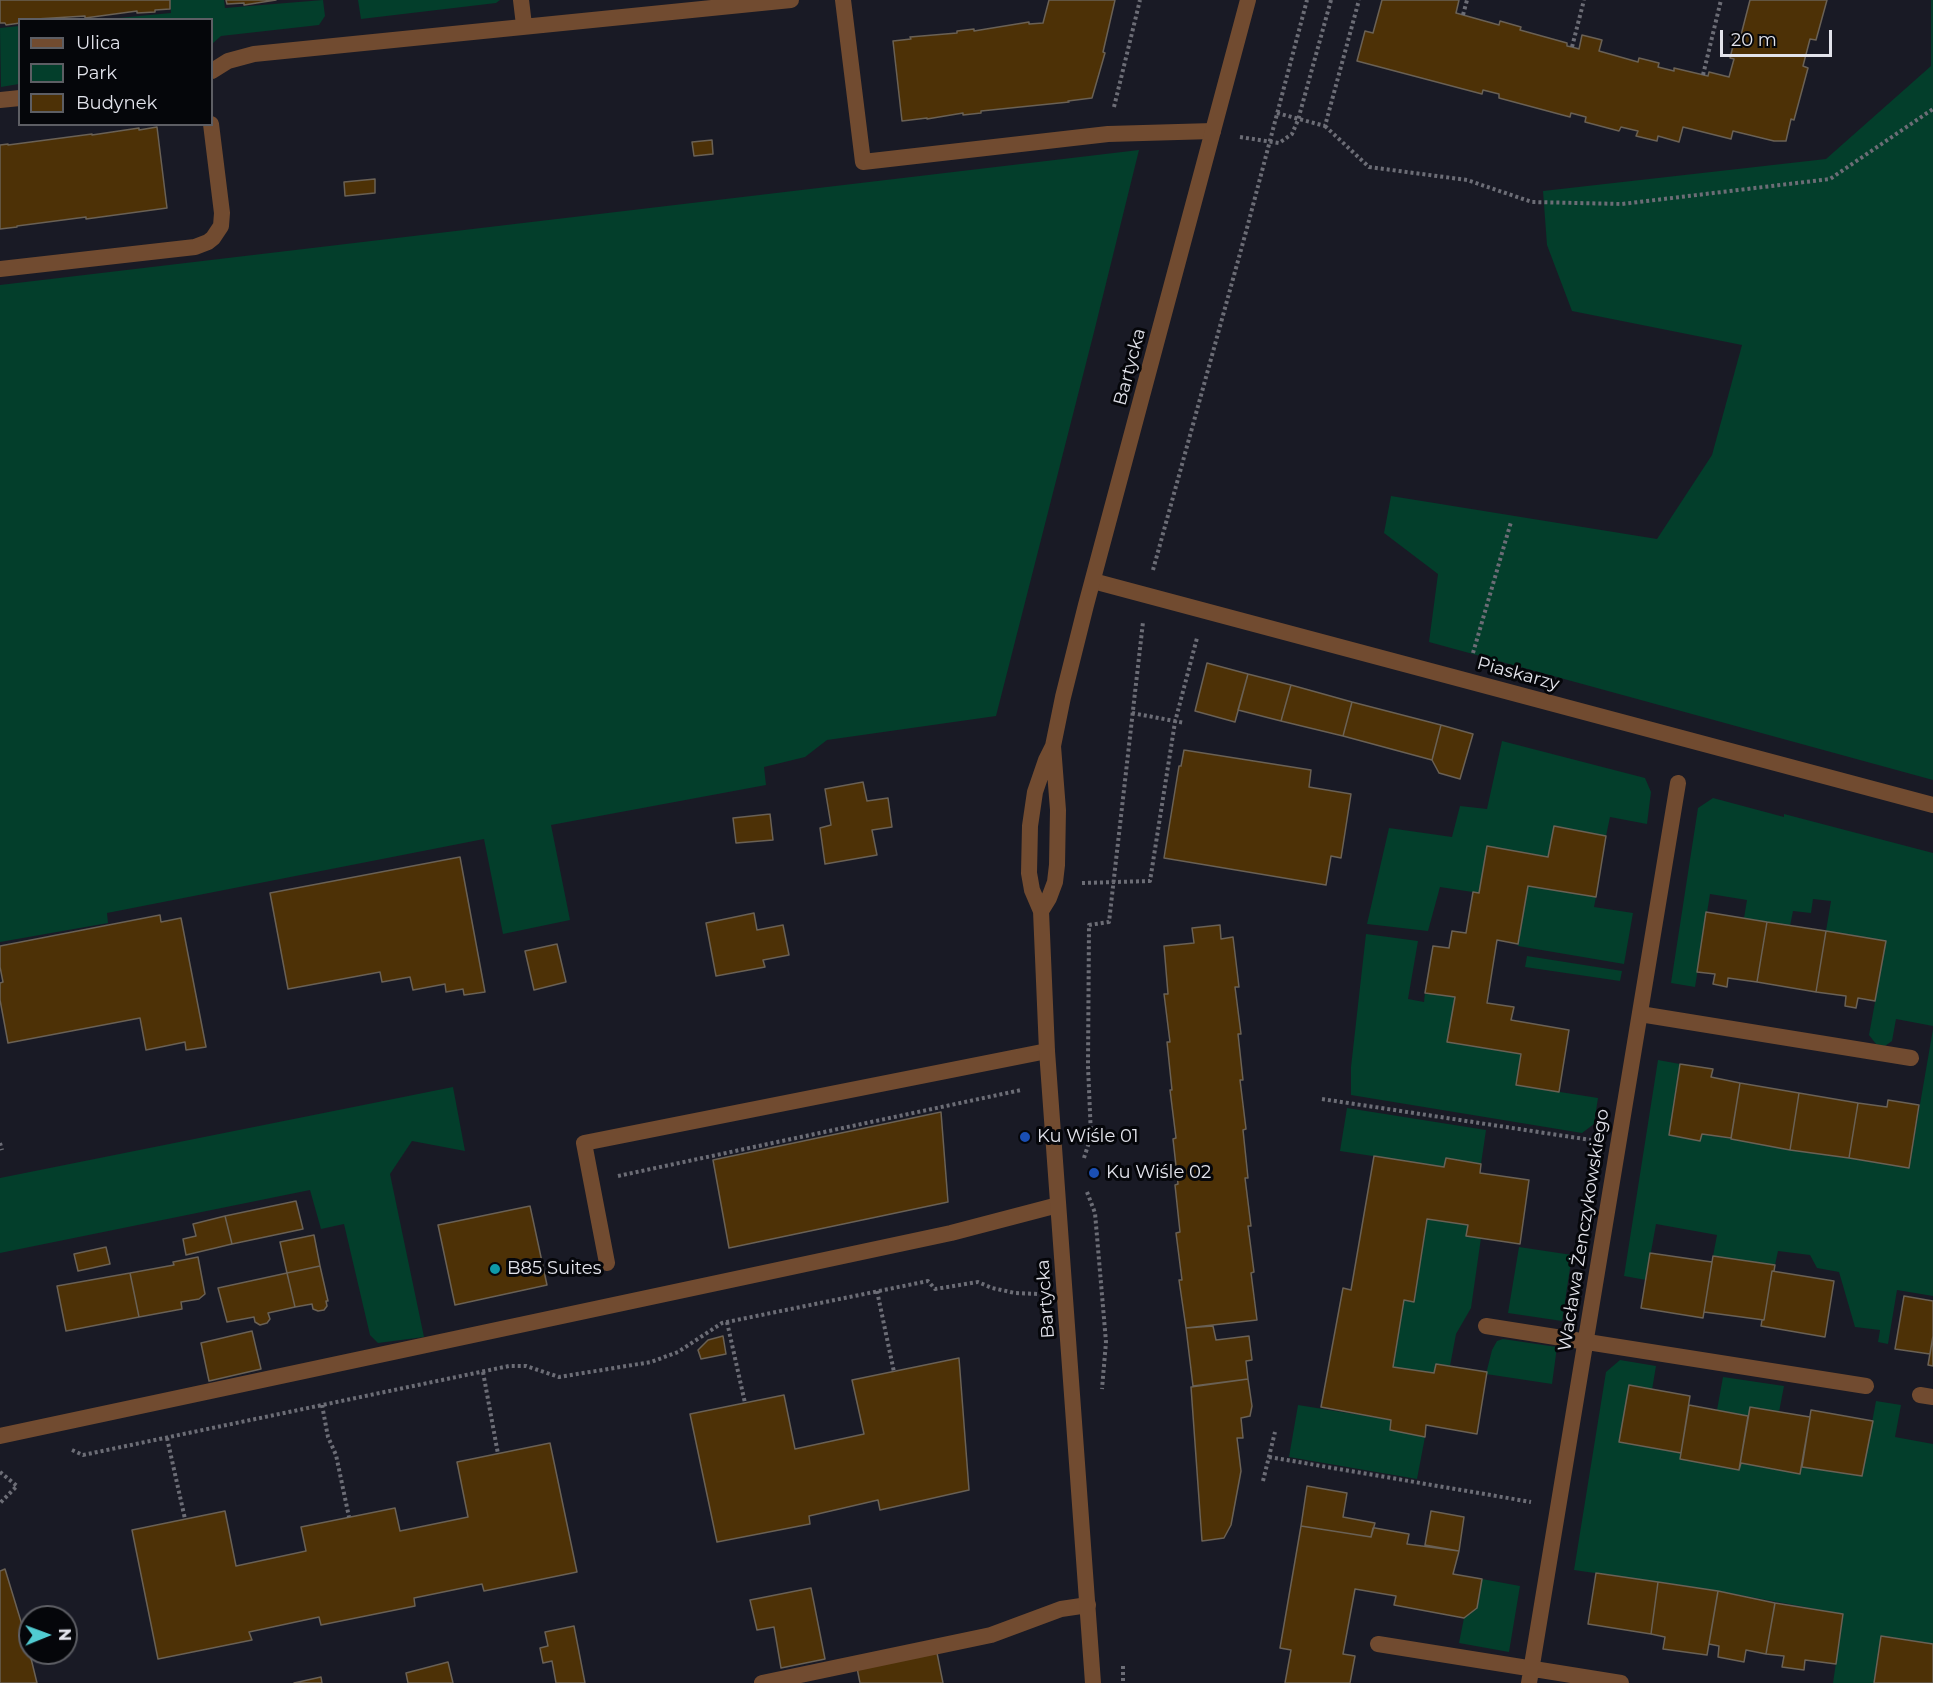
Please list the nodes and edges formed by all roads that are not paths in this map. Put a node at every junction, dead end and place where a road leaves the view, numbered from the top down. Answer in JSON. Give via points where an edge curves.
{"nodes":[{"id":1,"x":521,"y":0,"type":"edge"},
{"id":2,"x":790,"y":0,"type":"edge"},
{"id":3,"x":843,"y":0,"type":"edge"},
{"id":4,"x":1248,"y":0,"type":"edge"},
{"id":5,"x":524,"y":26,"type":"junction"},
{"id":6,"x":213,"y":70,"type":"edge"},
{"id":7,"x":18,"y":98,"type":"edge"},
{"id":8,"x":0,"y":100,"type":"edge"},
{"id":9,"x":211,"y":126,"type":"edge"},
{"id":10,"x":1213,"y":130,"type":"junction"},
{"id":11,"x":0,"y":268,"type":"edge"},
{"id":12,"x":1093,"y":580,"type":"junction"},
{"id":13,"x":1053,"y":746,"type":"junction"},
{"id":14,"x":1678,"y":783,"type":"dead end"},
{"id":15,"x":1933,"y":805,"type":"edge"},
{"id":16,"x":1041,"y":911,"type":"junction"},
{"id":17,"x":1640,"y":1014,"type":"junction"},
{"id":18,"x":1047,"y":1051,"type":"junction"},
{"id":19,"x":1911,"y":1058,"type":"dead end"},
{"id":20,"x":1058,"y":1205,"type":"junction"},
{"id":21,"x":607,"y":1263,"type":"dead end"},
{"id":22,"x":1486,"y":1326,"type":"dead end"},
{"id":23,"x":1586,"y":1341,"type":"junction"},
{"id":24,"x":1866,"y":1386,"type":"dead end"},
{"id":25,"x":0,"y":1436,"type":"edge"},
{"id":26,"x":1088,"y":1605,"type":"junction"},
{"id":27,"x":1378,"y":1644,"type":"dead end"},
{"id":28,"x":1530,"y":1676,"type":"edge"},
{"id":29,"x":762,"y":1683,"type":"edge"},
{"id":30,"x":1093,"y":1683,"type":"edge"},
{"id":31,"x":1621,"y":1683,"type":"edge"}],
"edges":[{"from":1,"to":5,"type":"street"},
{"from":2,"to":5,"type":"street"},
{"from":3,"to":10,"type":"street","via":[[863,162],[1108,134]]},
{"from":4,"to":10,"type":"street","name":"Bartycka"},
{"from":5,"to":6,"type":"street","via":[[254,54],[228,61]]},
{"from":7,"to":8,"type":"street"},
{"from":9,"to":11,"type":"street","via":[[222,213],[218,233],[208,242],[195,247]]},
{"from":10,"to":12,"type":"street","name":"Bartycka"},
{"from":12,"to":13,"type":"street","name":"Bartycka"},
{"from":12,"to":15,"type":"street","name":"Piaskarzy"},
{"from":13,"to":16,"type":"street","name":"Bartycka","via":[[1057,865],[1055,882]]},
{"from":13,"to":16,"type":"street","name":"Bartycka","via":[[1037,784],[1030,826],[1029,873]]},
{"from":14,"to":17,"type":"street","name":"Wacława Żenczykowskiego"},
{"from":16,"to":18,"type":"street","name":"Bartycka"},
{"from":17,"to":19,"type":"street"},
{"from":17,"to":23,"type":"street","name":"Wacława Żenczykowskiego"},
{"from":18,"to":20,"type":"street","name":"Bartycka"},
{"from":18,"to":21,"type":"street","via":[[584,1143]]},
{"from":20,"to":25,"type":"street","via":[[951,1233]]},
{"from":20,"to":26,"type":"street","name":"Bartycka"},
{"from":22,"to":23,"type":"street"},
{"from":23,"to":24,"type":"street"},
{"from":23,"to":28,"type":"street","name":"Wacława Żenczykowskiego"},
{"from":26,"to":29,"type":"street","via":[[1061,1609],[991,1635]]},
{"from":26,"to":30,"type":"street","name":"Bartycka"},
{"from":27,"to":28,"type":"street"},
{"from":28,"to":31,"type":"street"}]}
